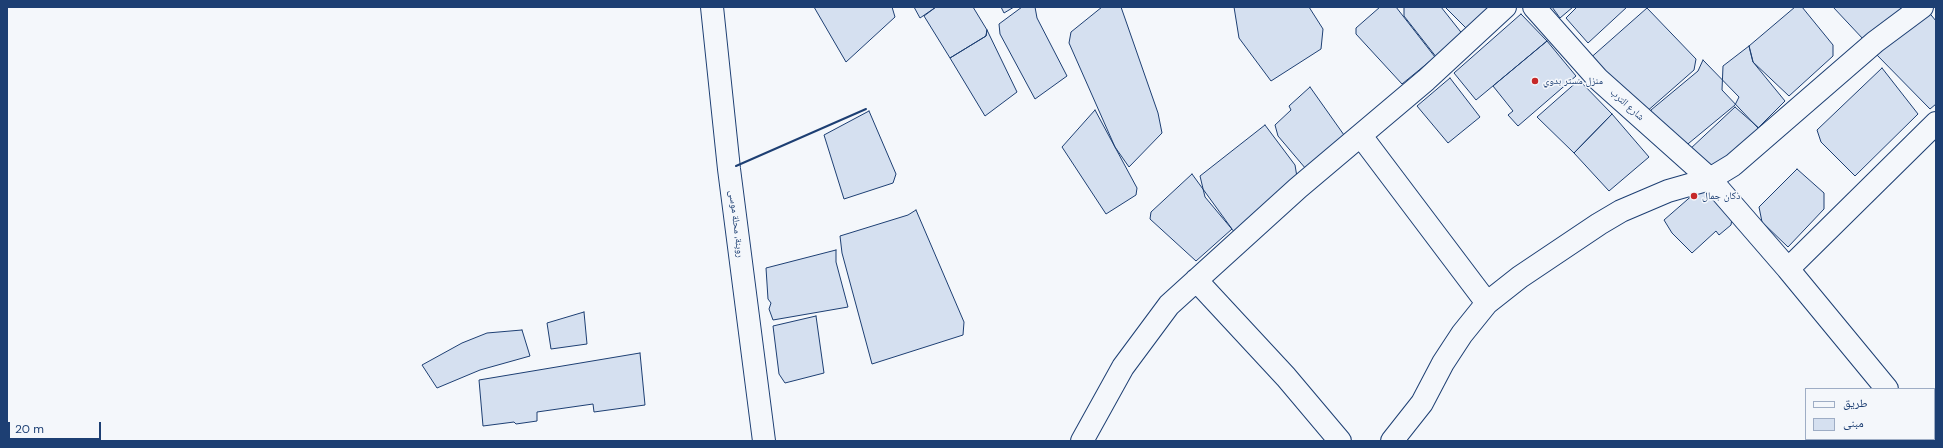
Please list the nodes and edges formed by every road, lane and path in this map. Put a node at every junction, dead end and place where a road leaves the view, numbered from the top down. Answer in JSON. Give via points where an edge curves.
{"nodes":[{"id":1,"x":712,"y":7,"type":"edge"},
{"id":2,"x":1505,"y":7,"type":"edge"},
{"id":3,"x":1534,"y":7,"type":"edge"},
{"id":4,"x":1922,"y":7,"type":"edge"},
{"id":5,"x":1936,"y":123,"type":"edge"},
{"id":6,"x":1361,"y":136,"type":"junction"},
{"id":7,"x":1710,"y":179,"type":"junction"},
{"id":8,"x":1788,"y":270,"type":"junction"},
{"id":9,"x":1196,"y":280,"type":"junction"},
{"id":10,"x":1487,"y":303,"type":"junction"},
{"id":11,"x":1886,"y":388,"type":"edge"},
{"id":12,"x":764,"y":441,"type":"edge"},
{"id":13,"x":1082,"y":441,"type":"edge"},
{"id":14,"x":1340,"y":441,"type":"edge"},
{"id":15,"x":1392,"y":441,"type":"edge"}],
"edges":[{"from":1,"to":12,"type":"street","name":"روينة، محلة موسى","via":[[729,169]]},
{"from":2,"to":6,"type":"street"},
{"from":3,"to":7,"type":"street","name":"شارع الترب","via":[[1598,79]]},
{"from":4,"to":7,"type":"street","via":[[1875,42],[1733,165]]},
{"from":5,"to":8,"type":"street"},
{"from":6,"to":9,"type":"street","via":[[1298,188]]},
{"from":6,"to":10,"type":"street"},
{"from":7,"to":8,"type":"street","name":"شارع الترب"},
{"from":7,"to":10,"type":"street","via":[[1668,191],[1615,215],[1520,277]]},
{"from":8,"to":11,"type":"street","name":"شارع الترب"},
{"from":9,"to":13,"type":"street","via":[[1169,304],[1123,367]]},
{"from":9,"to":14,"type":"street","via":[[1286,376]]},
{"from":10,"to":15,"type":"street","via":[[1442,362],[1422,404]]}]}
